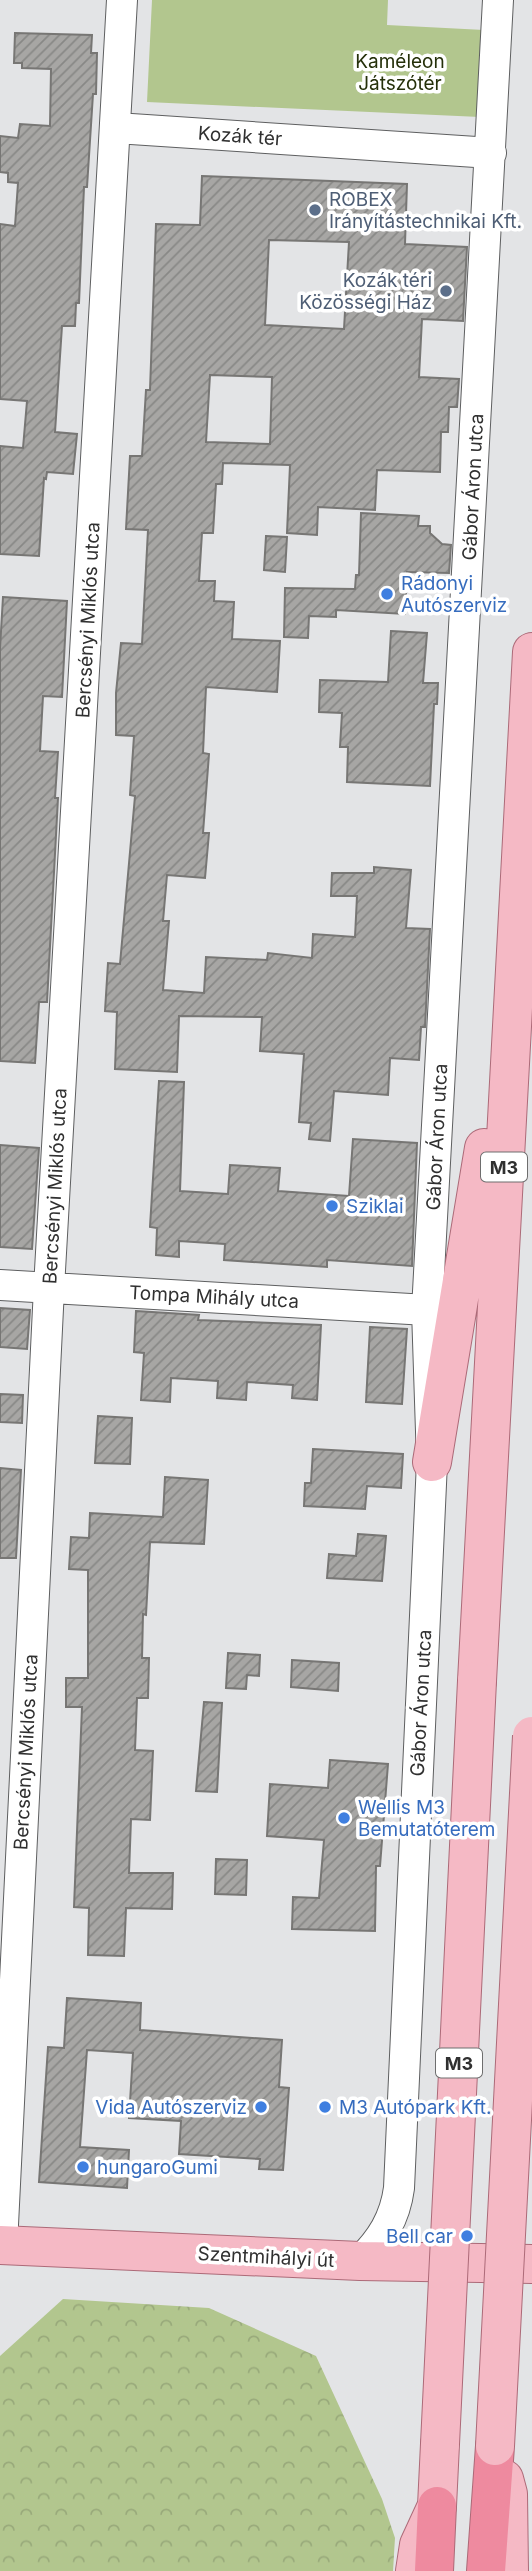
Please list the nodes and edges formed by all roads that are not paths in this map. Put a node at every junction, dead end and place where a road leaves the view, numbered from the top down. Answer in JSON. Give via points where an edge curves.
{"nodes":[{"id":1,"x":122,"y":0,"type":"edge"},
{"id":2,"x":498,"y":0,"type":"edge"},
{"id":3,"x":117,"y":128,"type":"junction"},
{"id":4,"x":491,"y":153,"type":"junction"},
{"id":5,"x":532,"y":652,"type":"edge"},
{"id":6,"x":514,"y":980,"type":"junction"},
{"id":7,"x":0,"y":1285,"type":"edge"},
{"id":8,"x":50,"y":1288,"type":"junction"},
{"id":9,"x":427,"y":1310,"type":"junction"},
{"id":10,"x":432,"y":1462,"type":"junction"},
{"id":11,"x":532,"y":1736,"type":"edge"},
{"id":12,"x":1,"y":2245,"type":"edge"},
{"id":13,"x":360,"y":2262,"type":"junction"},
{"id":14,"x":532,"y":2264,"type":"edge"},
{"id":15,"x":495,"y":2445,"type":"junction"},
{"id":16,"x":437,"y":2506,"type":"junction"},
{"id":17,"x":415,"y":2571,"type":"edge"},
{"id":18,"x":433,"y":2571,"type":"edge"},
{"id":19,"x":486,"y":2571,"type":"edge"},
{"id":20,"x":509,"y":2571,"type":"edge"}],
"edges":[{"from":1,"to":3,"type":"street"},
{"from":2,"to":4,"type":"street","name":"Gábor Áron utca"},
{"from":3,"to":4,"type":"street","name":"Kozák tér"},
{"from":3,"to":8,"type":"street","name":"Bercsényi Miklós utca"},
{"from":4,"to":9,"type":"street","name":"Gábor Áron utca"},
{"from":5,"to":6,"type":"main road","number":"M3"},
{"from":6,"to":10,"type":"main road"},
{"from":6,"to":16,"type":"main road","number":"M3","bridge":true},
{"from":7,"to":8,"type":"street","name":"Tompa Mihály utca"},
{"from":8,"to":9,"type":"street","name":"Tompa Mihály utca"},
{"from":8,"to":12,"type":"street","name":"Bercsényi Miklós utca"},
{"from":9,"to":10,"type":"street","name":"Gábor Áron utca"},
{"from":10,"to":13,"type":"street","name":"Gábor Áron utca","via":[[400,2188],[381,2240]]},
{"from":11,"to":15,"type":"main road","bridge":true},
{"from":12,"to":13,"type":"main road","name":"Szentmihályi út"},
{"from":13,"to":14,"type":"main road","name":"Szentmihályi út"},
{"from":15,"to":19,"type":"highway"},
{"from":15,"to":20,"type":"main road","via":[[508,2494]]},
{"from":16,"to":17,"type":"main road","via":[[419,2545]]},
{"from":16,"to":18,"type":"highway","number":"M3"}]}
